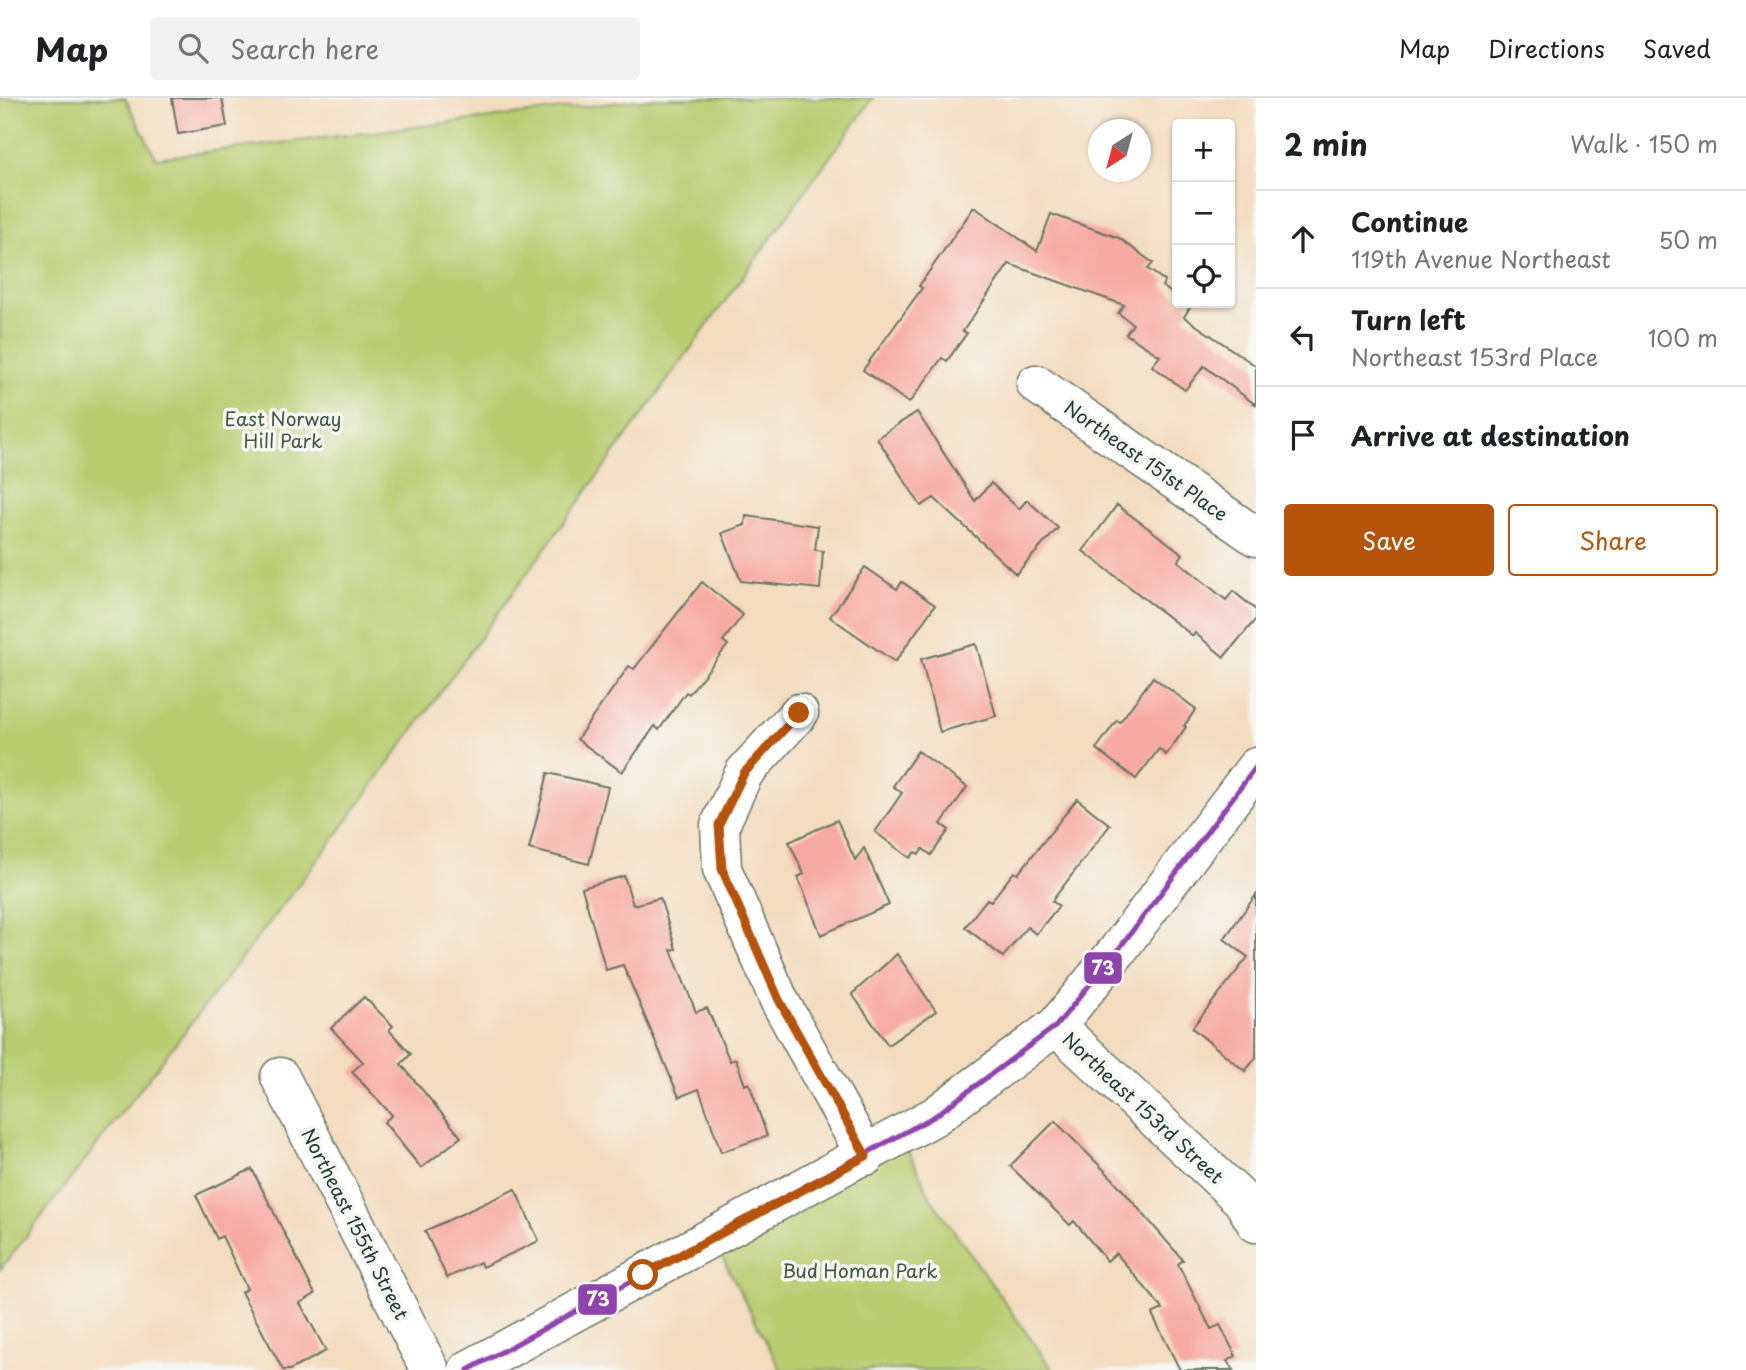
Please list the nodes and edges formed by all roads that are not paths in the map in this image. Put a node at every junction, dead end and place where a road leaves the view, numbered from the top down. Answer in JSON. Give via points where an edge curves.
{"nodes":[{"id":1,"x":1036,"y":384,"type":"dead end"},
{"id":2,"x":1256,"y":537,"type":"edge"},
{"id":3,"x":799,"y":713,"type":"dead end"},
{"id":4,"x":1256,"y":766,"type":"edge"},
{"id":5,"x":1056,"y":1026,"type":"junction"},
{"id":6,"x":280,"y":1077,"type":"dead end"},
{"id":7,"x":866,"y":1156,"type":"junction"},
{"id":8,"x":1256,"y":1223,"type":"edge"},
{"id":9,"x":430,"y":1370,"type":"edge"},
{"id":10,"x":468,"y":1370,"type":"edge"}],
"edges":[{"from":1,"to":2,"type":"street","name":"Northeast 151st Place"},
{"from":3,"to":7,"type":"street","via":[[744,773],[719,825],[722,869],[779,1000]]},
{"from":4,"to":5,"type":"street"},
{"from":5,"to":7,"type":"street","via":[[935,1116]]},
{"from":5,"to":8,"type":"street","name":"Northeast 153rd Street","via":[[1242,1200]]},
{"from":6,"to":9,"type":"street","name":"Northeast 155th Street"},
{"from":7,"to":10,"type":"street"}]}
